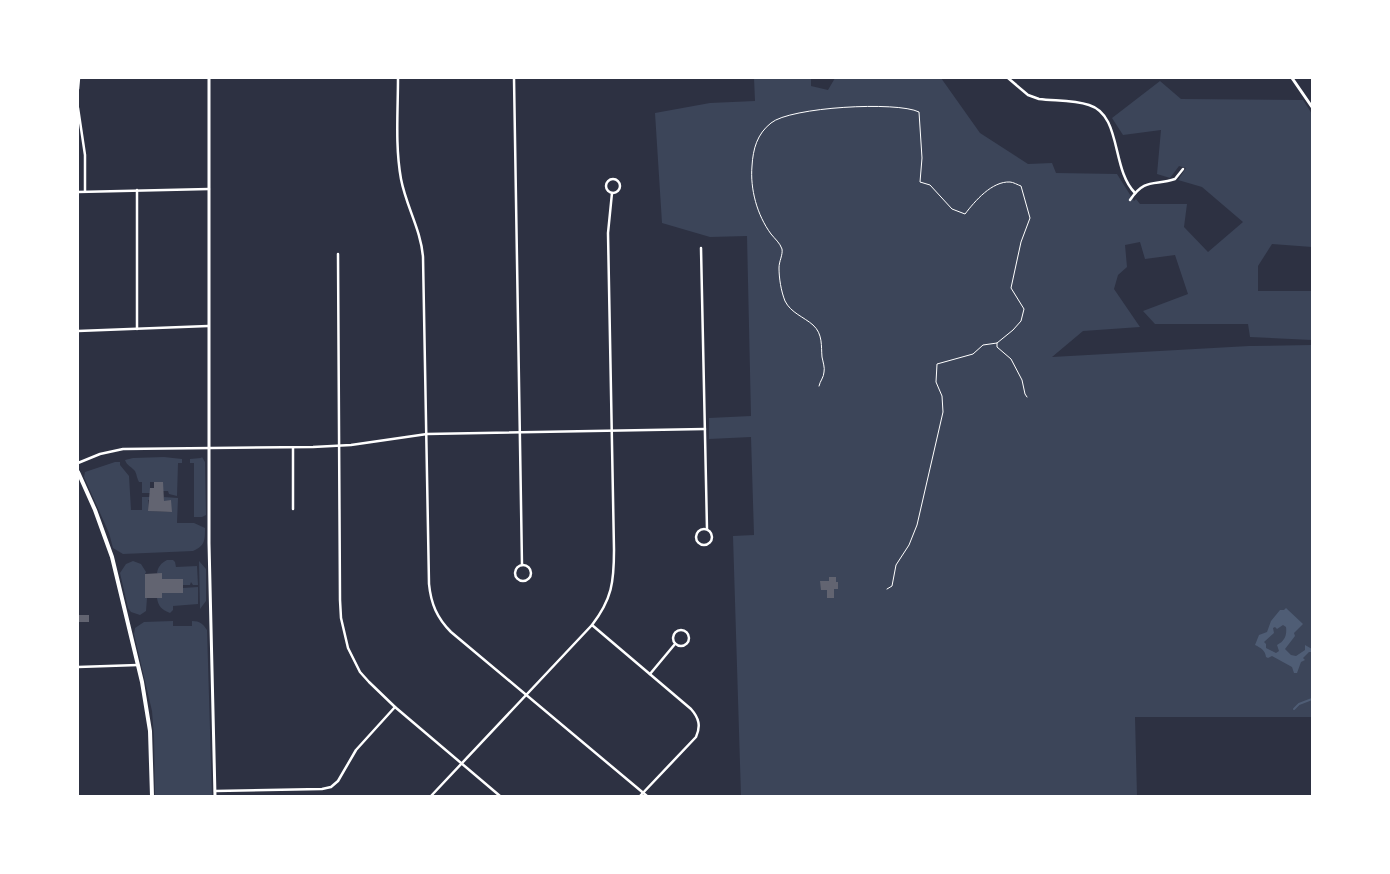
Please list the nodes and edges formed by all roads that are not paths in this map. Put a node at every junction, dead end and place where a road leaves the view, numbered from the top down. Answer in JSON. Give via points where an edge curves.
{"nodes":[{"id":1,"x":78,"y":78,"type":"edge"},
{"id":2,"x":209,"y":78,"type":"edge"},
{"id":3,"x":398,"y":78,"type":"edge"},
{"id":4,"x":514,"y":78,"type":"edge"},
{"id":5,"x":1008,"y":78,"type":"edge"},
{"id":6,"x":1292,"y":78,"type":"edge"},
{"id":7,"x":78,"y":89,"type":"edge"},
{"id":8,"x":1312,"y":107,"type":"edge"},
{"id":9,"x":78,"y":108,"type":"edge"},
{"id":10,"x":1183,"y":169,"type":"dead end"},
{"id":11,"x":209,"y":189,"type":"junction"},
{"id":12,"x":137,"y":190,"type":"junction"},
{"id":13,"x":85,"y":191,"type":"junction"},
{"id":14,"x":78,"y":192,"type":"edge"},
{"id":15,"x":612,"y":193,"type":"junction"},
{"id":16,"x":1135,"y":193,"type":"junction"},
{"id":17,"x":1130,"y":200,"type":"dead end"},
{"id":18,"x":702,"y":248,"type":"dead end"},
{"id":19,"x":338,"y":254,"type":"dead end"},
{"id":20,"x":208,"y":326,"type":"junction"},
{"id":21,"x":137,"y":329,"type":"junction"},
{"id":22,"x":78,"y":331,"type":"edge"},
{"id":23,"x":705,"y":429,"type":"junction"},
{"id":24,"x":612,"y":430,"type":"junction"},
{"id":25,"x":520,"y":432,"type":"junction"},
{"id":26,"x":427,"y":434,"type":"junction"},
{"id":27,"x":338,"y":445,"type":"junction"},
{"id":28,"x":293,"y":448,"type":"junction"},
{"id":29,"x":208,"y":450,"type":"junction"},
{"id":30,"x":78,"y":463,"type":"edge"},
{"id":31,"x":78,"y":472,"type":"edge"},
{"id":32,"x":293,"y":509,"type":"dead end"},
{"id":33,"x":707,"y":529,"type":"junction"},
{"id":34,"x":522,"y":565,"type":"junction"},
{"id":35,"x":592,"y":625,"type":"junction"},
{"id":36,"x":676,"y":644,"type":"junction"},
{"id":37,"x":138,"y":665,"type":"junction"},
{"id":38,"x":78,"y":666,"type":"edge"},
{"id":39,"x":650,"y":674,"type":"junction"},
{"id":40,"x":526,"y":695,"type":"junction"},
{"id":41,"x":395,"y":707,"type":"junction"},
{"id":42,"x":462,"y":763,"type":"junction"},
{"id":43,"x":215,"y":791,"type":"junction"},
{"id":44,"x":643,"y":793,"type":"junction"},
{"id":45,"x":152,"y":796,"type":"edge"},
{"id":46,"x":215,"y":796,"type":"edge"},
{"id":47,"x":431,"y":796,"type":"edge"},
{"id":48,"x":500,"y":796,"type":"edge"},
{"id":49,"x":640,"y":796,"type":"edge"},
{"id":50,"x":647,"y":796,"type":"edge"}],
"edges":[{"from":1,"to":7,"type":"street"},
{"from":2,"to":11,"type":"street"},
{"from":3,"to":26,"type":"street","via":[[401,179],[421,239],[423,257]]},
{"from":4,"to":25,"type":"street"},
{"from":5,"to":16,"type":"street","via":[[1032,97],[1085,104],[1102,113],[1112,133],[1124,178]]},
{"from":6,"to":8,"type":"street"},
{"from":9,"to":13,"type":"street","via":[[85,155]]},
{"from":10,"to":16,"type":"street","via":[[1175,179],[1149,183]]},
{"from":11,"to":12,"type":"street"},
{"from":11,"to":20,"type":"street"},
{"from":12,"to":13,"type":"street"},
{"from":12,"to":21,"type":"street"},
{"from":13,"to":14,"type":"street"},
{"from":15,"to":15,"type":"street","via":[[617,192],[620,186],[617,180],[612,179],[606,184]]},
{"from":15,"to":24,"type":"street","via":[[608,234]]},
{"from":16,"to":17,"type":"street"},
{"from":18,"to":23,"type":"street"},
{"from":19,"to":27,"type":"street"},
{"from":20,"to":21,"type":"street"},
{"from":20,"to":29,"type":"street"},
{"from":21,"to":22,"type":"street"},
{"from":23,"to":24,"type":"street"},
{"from":23,"to":33,"type":"street"},
{"from":24,"to":25,"type":"street"},
{"from":24,"to":35,"type":"street","via":[[614,575],[607,604]]},
{"from":25,"to":26,"type":"street"},
{"from":25,"to":34,"type":"street"},
{"from":26,"to":27,"type":"street"},
{"from":26,"to":40,"type":"street","via":[[429,584],[435,610],[445,625]]},
{"from":27,"to":28,"type":"street"},
{"from":27,"to":41,"type":"street","via":[[340,600],[344,635],[360,672]]},
{"from":28,"to":29,"type":"street"},
{"from":28,"to":32,"type":"street"},
{"from":29,"to":30,"type":"street","via":[[123,449]]},
{"from":29,"to":43,"type":"street"},
{"from":31,"to":37,"type":"main road","via":[[110,550]]},
{"from":33,"to":33,"type":"street","via":[[696,534],[700,544],[711,540],[711,532]]},
{"from":34,"to":34,"type":"street","via":[[515,574],[517,578],[528,579],[528,567]]},
{"from":35,"to":39,"type":"street"},
{"from":35,"to":40,"type":"street"},
{"from":36,"to":36,"type":"street","via":[[686,644],[689,636],[686,631],[674,632],[672,640]]},
{"from":36,"to":39,"type":"street"},
{"from":37,"to":38,"type":"street"},
{"from":37,"to":45,"type":"main road","via":[[150,731]]},
{"from":39,"to":44,"type":"street","via":[[695,714],[699,727],[696,738]]},
{"from":40,"to":42,"type":"street"},
{"from":40,"to":44,"type":"street"},
{"from":41,"to":42,"type":"street"},
{"from":41,"to":43,"type":"street","via":[[364,739],[331,787]]},
{"from":42,"to":47,"type":"street"},
{"from":42,"to":48,"type":"street"},
{"from":43,"to":46,"type":"street"},
{"from":44,"to":49,"type":"street"},
{"from":44,"to":50,"type":"street"}]}
